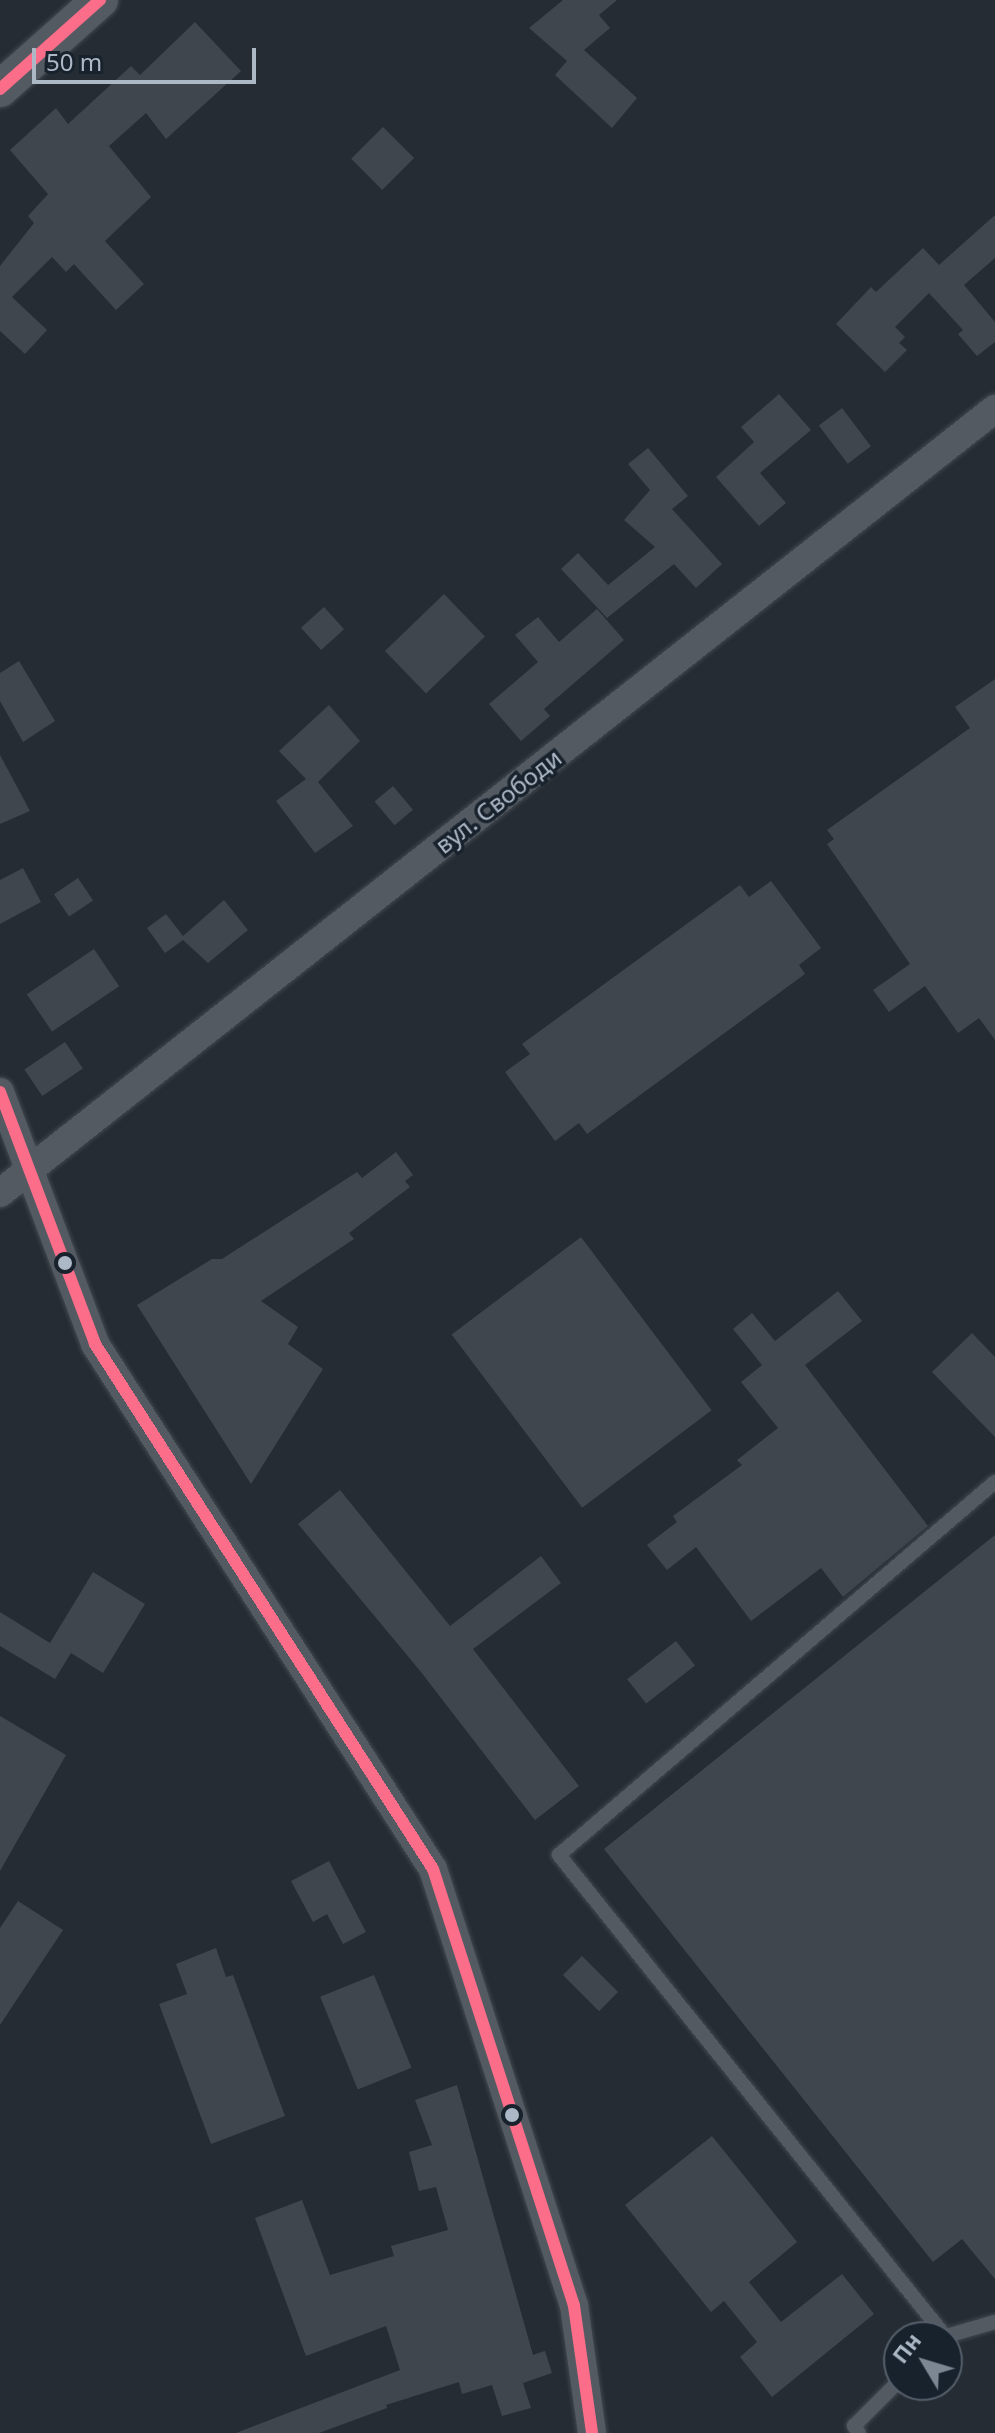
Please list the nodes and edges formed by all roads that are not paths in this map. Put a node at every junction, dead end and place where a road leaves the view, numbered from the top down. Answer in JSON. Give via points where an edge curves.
{"nodes":[{"id":1,"x":100,"y":0,"type":"edge"},
{"id":2,"x":0,"y":89,"type":"edge"},
{"id":3,"x":995,"y":409,"type":"edge"},
{"id":4,"x":0,"y":1092,"type":"edge"},
{"id":5,"x":32,"y":1169,"type":"junction"},
{"id":6,"x":0,"y":1193,"type":"edge"},
{"id":7,"x":995,"y":1482,"type":"edge"},
{"id":8,"x":932,"y":2321,"type":"edge"},
{"id":9,"x":995,"y":2322,"type":"edge"},
{"id":10,"x":963,"y":2331,"type":"edge"},
{"id":11,"x":883,"y":2397,"type":"edge"},
{"id":12,"x":592,"y":2433,"type":"edge"},
{"id":13,"x":859,"y":2433,"type":"edge"}],
"edges":[{"from":1,"to":2,"type":"street"},
{"from":3,"to":5,"type":"street","name":"вул. Свободи"},
{"from":4,"to":5,"type":"street"},
{"from":5,"to":6,"type":"street","name":"вул. Свободи"},
{"from":5,"to":12,"type":"street","via":[[95,1344],[433,1869],[574,2306]]},
{"from":7,"to":8,"type":"lane","via":[[559,1855]]},
{"from":9,"to":10,"type":"lane"},
{"from":11,"to":13,"type":"lane","via":[[854,2426]]}]}
